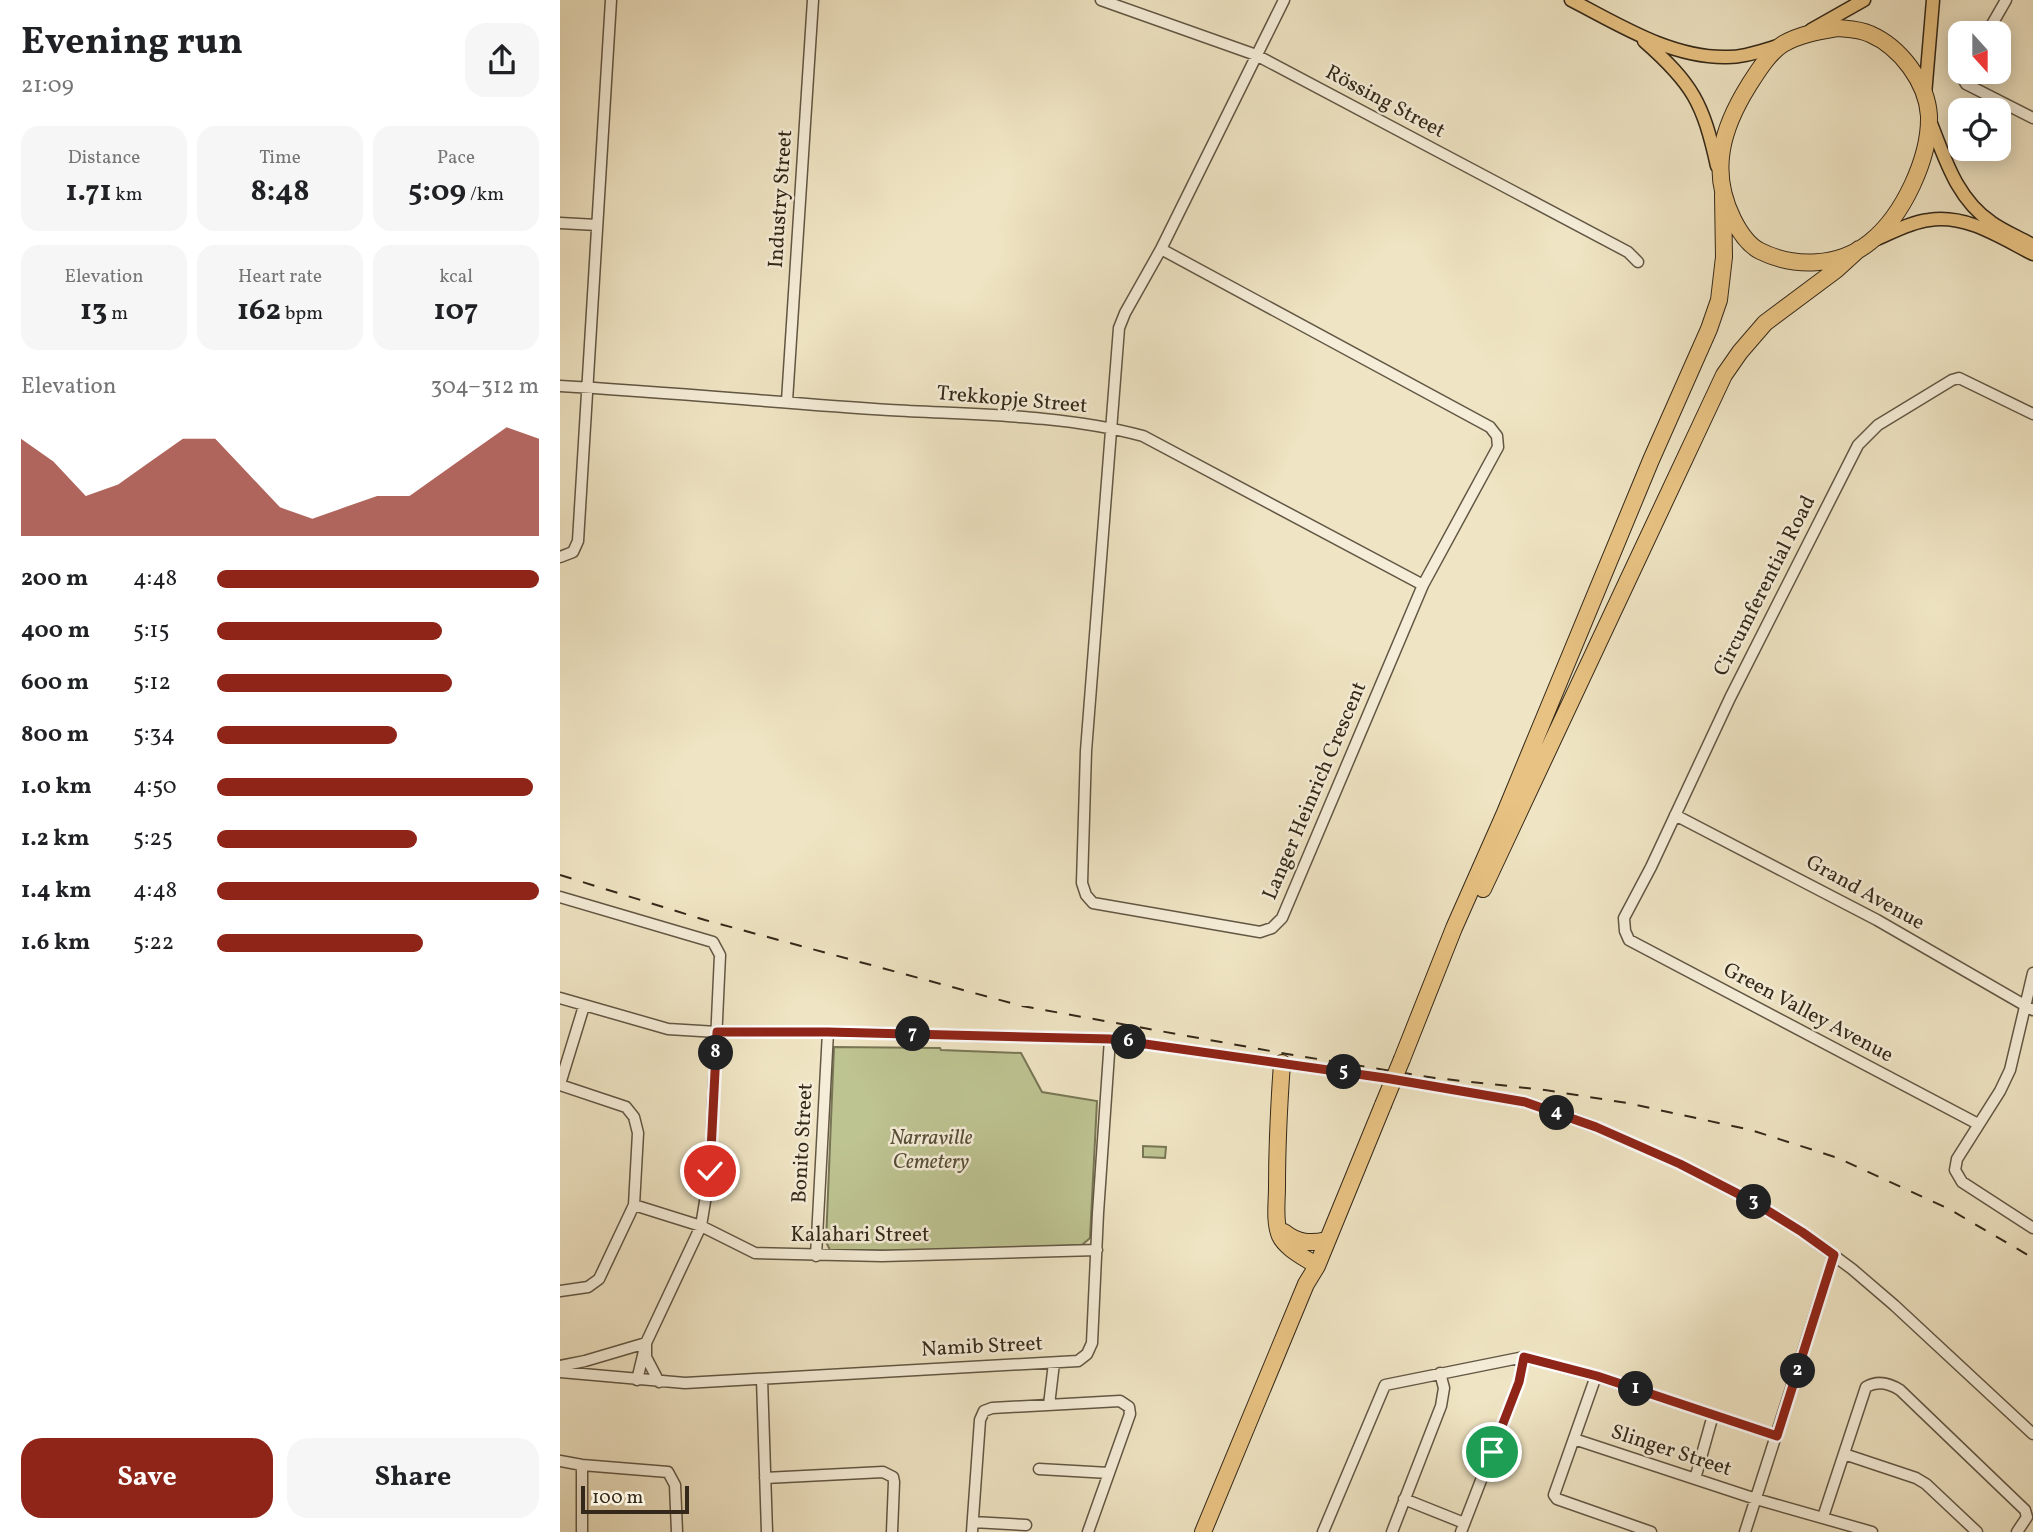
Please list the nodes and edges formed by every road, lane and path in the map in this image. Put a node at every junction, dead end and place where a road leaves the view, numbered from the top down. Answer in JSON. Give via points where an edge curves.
{"nodes":[{"id":1,"x":611,"y":0,"type":"edge"},
{"id":2,"x":813,"y":0,"type":"edge"},
{"id":3,"x":1101,"y":0,"type":"edge"},
{"id":4,"x":1284,"y":0,"type":"edge"},
{"id":5,"x":1571,"y":0,"type":"edge"},
{"id":6,"x":1864,"y":0,"type":"edge"},
{"id":7,"x":1933,"y":0,"type":"edge"},
{"id":8,"x":2006,"y":0,"type":"edge"},
{"id":9,"x":1994,"y":21,"type":"edge"},
{"id":10,"x":1634,"y":32,"type":"junction"},
{"id":11,"x":1801,"y":35,"type":"junction"},
{"id":12,"x":1781,"y":45,"type":"junction"},
{"id":13,"x":1256,"y":55,"type":"junction"},
{"id":14,"x":1977,"y":84,"type":"edge"},
{"id":15,"x":1926,"y":95,"type":"junction"},
{"id":16,"x":1929,"y":117,"type":"junction"},
{"id":17,"x":2033,"y":118,"type":"edge"},
{"id":18,"x":1719,"y":174,"type":"junction"},
{"id":19,"x":1723,"y":194,"type":"junction"},
{"id":20,"x":560,"y":223,"type":"edge"},
{"id":21,"x":597,"y":225,"type":"junction"},
{"id":22,"x":1866,"y":245,"type":"junction"},
{"id":23,"x":2033,"y":245,"type":"edge"},
{"id":24,"x":1161,"y":249,"type":"junction"},
{"id":25,"x":2033,"y":254,"type":"edge"},
{"id":26,"x":1638,"y":262,"type":"dead end"},
{"id":27,"x":560,"y":386,"type":"edge"},
{"id":28,"x":587,"y":387,"type":"junction"},
{"id":29,"x":787,"y":401,"type":"junction"},
{"id":30,"x":2033,"y":414,"type":"edge"},
{"id":31,"x":1111,"y":427,"type":"junction"},
{"id":32,"x":564,"y":556,"type":"edge"},
{"id":33,"x":1423,"y":585,"type":"junction"},
{"id":34,"x":1675,"y":816,"type":"junction"},
{"id":35,"x":560,"y":897,"type":"edge"},
{"id":36,"x":1625,"y":930,"type":"joint"},
{"id":37,"x":1438,"y":972,"type":"junction"},
{"id":38,"x":2033,"y":973,"type":"edge"},
{"id":39,"x":560,"y":998,"type":"edge"},
{"id":40,"x":584,"y":1006,"type":"junction"},
{"id":41,"x":2029,"y":1008,"type":"edge"},
{"id":42,"x":717,"y":1032,"type":"junction"},
{"id":43,"x":828,"y":1032,"type":"junction"},
{"id":44,"x":1110,"y":1039,"type":"junction"},
{"id":45,"x":1282,"y":1063,"type":"junction"},
{"id":46,"x":560,"y":1085,"type":"edge"},
{"id":47,"x":1978,"y":1124,"type":"junction"},
{"id":48,"x":634,"y":1205,"type":"junction"},
{"id":49,"x":1278,"y":1225,"type":"junction"},
{"id":50,"x":701,"y":1226,"type":"junction"},
{"id":51,"x":2033,"y":1228,"type":"edge"},
{"id":52,"x":1327,"y":1240,"type":"junction"},
{"id":53,"x":1097,"y":1250,"type":"junction"},
{"id":54,"x":1834,"y":1255,"type":"junction"},
{"id":55,"x":816,"y":1256,"type":"junction"},
{"id":56,"x":1317,"y":1266,"type":"junction"},
{"id":57,"x":560,"y":1291,"type":"edge"},
{"id":58,"x":646,"y":1343,"type":"junction"},
{"id":59,"x":1524,"y":1357,"type":"junction"},
{"id":60,"x":1054,"y":1363,"type":"junction"},
{"id":61,"x":560,"y":1366,"type":"edge"},
{"id":62,"x":560,"y":1372,"type":"edge"},
{"id":63,"x":1440,"y":1373,"type":"junction"},
{"id":64,"x":1597,"y":1376,"type":"junction"},
{"id":65,"x":762,"y":1379,"type":"junction"},
{"id":66,"x":637,"y":1380,"type":"junction"},
{"id":67,"x":659,"y":1381,"type":"junction"},
{"id":68,"x":1049,"y":1405,"type":"junction"},
{"id":69,"x":1713,"y":1415,"type":"junction"},
{"id":70,"x":2033,"y":1434,"type":"edge"},
{"id":71,"x":1777,"y":1436,"type":"junction"},
{"id":72,"x":1574,"y":1439,"type":"junction"},
{"id":73,"x":1844,"y":1454,"type":"junction"},
{"id":74,"x":560,"y":1461,"type":"edge"},
{"id":75,"x":582,"y":1465,"type":"junction"},
{"id":76,"x":1039,"y":1469,"type":"dead end"},
{"id":77,"x":1109,"y":1473,"type":"junction"},
{"id":78,"x":765,"y":1478,"type":"junction"},
{"id":79,"x":1695,"y":1479,"type":"junction"},
{"id":80,"x":1404,"y":1499,"type":"junction"},
{"id":81,"x":1756,"y":1499,"type":"junction"},
{"id":82,"x":1822,"y":1517,"type":"junction"},
{"id":83,"x":1026,"y":1525,"type":"dead end"},
{"id":84,"x":972,"y":1527,"type":"edge"},
{"id":85,"x":1463,"y":1527,"type":"edge"},
{"id":86,"x":582,"y":1532,"type":"edge"},
{"id":87,"x":677,"y":1532,"type":"edge"},
{"id":88,"x":767,"y":1532,"type":"edge"},
{"id":89,"x":892,"y":1532,"type":"edge"},
{"id":90,"x":1088,"y":1532,"type":"edge"},
{"id":91,"x":1205,"y":1532,"type":"edge"},
{"id":92,"x":1323,"y":1532,"type":"edge"},
{"id":93,"x":1392,"y":1532,"type":"edge"},
{"id":94,"x":1651,"y":1532,"type":"edge"},
{"id":95,"x":1745,"y":1532,"type":"edge"},
{"id":96,"x":1872,"y":1532,"type":"edge"},
{"id":97,"x":1977,"y":1532,"type":"edge"},
{"id":98,"x":2017,"y":1532,"type":"edge"}],
"edges":[{"from":1,"to":21,"type":"street"},
{"from":2,"to":29,"type":"street","name":"Industry Street"},
{"from":3,"to":13,"type":"street","name":"Rössing Street"},
{"from":4,"to":13,"type":"street","name":"Langer Heinrich Crescent"},
{"from":5,"to":10,"type":"main road"},
{"from":6,"to":11,"type":"main road"},
{"from":7,"to":15,"type":"main road"},
{"from":8,"to":9,"type":"street"},
{"from":10,"to":12,"type":"main road","via":[[1665,46],[1708,56],[1745,55]]},
{"from":10,"to":18,"type":"main road","via":[[1682,77],[1695,96]]},
{"from":11,"to":12,"type":"highway"},
{"from":11,"to":15,"type":"highway","via":[[1839,28],[1871,34],[1905,60]]},
{"from":12,"to":18,"type":"highway","via":[[1759,69],[1737,105],[1727,127]]},
{"from":13,"to":24,"type":"street","name":"Langer Heinrich Crescent"},
{"from":13,"to":26,"type":"street","name":"Rössing Street","via":[[1628,252]]},
{"from":14,"to":17,"type":"street"},
{"from":15,"to":16,"type":"highway"},
{"from":16,"to":22,"type":"highway","via":[[1915,181],[1892,217]]},
{"from":16,"to":23,"type":"main road","via":[[1966,198],[1993,223]]},
{"from":18,"to":19,"type":"highway"},
{"from":19,"to":22,"type":"highway","via":[[1738,230],[1756,249],[1780,260],[1822,262]]},
{"from":19,"to":37,"type":"highway","via":[[1724,257],[1719,300],[1709,329]]},
{"from":20,"to":21,"type":"street"},
{"from":21,"to":28,"type":"street"},
{"from":22,"to":25,"type":"main road","via":[[1916,222],[1945,219],[1969,223]]},
{"from":22,"to":37,"type":"highway","via":[[1765,323],[1724,375],[1464,931]]},
{"from":24,"to":31,"type":"street","name":"Langer Heinrich Crescent","via":[[1119,328]]},
{"from":24,"to":33,"type":"street","name":"Langer Heinrich Crescent","via":[[1490,427],[1498,447]]},
{"from":27,"to":28,"type":"street","name":"Trekkopje Street"},
{"from":28,"to":29,"type":"street","name":"Trekkopje Street"},
{"from":28,"to":32,"type":"street","via":[[578,541]]},
{"from":29,"to":31,"type":"street","name":"Trekkopje Street"},
{"from":30,"to":34,"type":"street","name":"Circumferential Road","via":[[1959,378],[1878,425],[1858,445]]},
{"from":31,"to":33,"type":"street","name":"Trekkopje Street","via":[[1143,436]]},
{"from":31,"to":33,"type":"street","name":"Langer Heinrich Crescent","via":[[1086,751],[1082,883],[1093,903],[1260,932],[1272,928],[1282,918]]},
{"from":34,"to":36,"type":"street","name":"Circumferential Road","via":[[1624,918]]},
{"from":34,"to":41,"type":"street","name":"Grand Avenue","via":[[1877,920]]},
{"from":35,"to":42,"type":"street","via":[[713,942],[720,955]]},
{"from":36,"to":47,"type":"street","name":"Green Valley Avenue","via":[[1629,940]]},
{"from":37,"to":52,"type":"highway","bridge":true},
{"from":38,"to":41,"type":"street"},
{"from":39,"to":40,"type":"street"},
{"from":40,"to":42,"type":"street","via":[[668,1029]]},
{"from":40,"to":46,"type":"street"},
{"from":41,"to":47,"type":"street","via":[[2010,1070]]},
{"from":42,"to":43,"type":"street"},
{"from":42,"to":50,"type":"street","via":[[710,1171]]},
{"from":43,"to":44,"type":"street"},
{"from":43,"to":55,"type":"street","name":"Bonito Street"},
{"from":44,"to":45,"type":"street"},
{"from":44,"to":53,"type":"street","name":"Namib Street"},
{"from":45,"to":49,"type":"highway"},
{"from":45,"to":54,"type":"street","via":[[1541,1107],[1680,1164],[1752,1201]]},
{"from":46,"to":48,"type":"street","via":[[626,1108],[634,1117],[638,1133]]},
{"from":47,"to":51,"type":"street","via":[[1955,1170],[1962,1182]]},
{"from":48,"to":50,"type":"street","name":"Kalahari Street"},
{"from":48,"to":57,"type":"street","via":[[599,1279],[588,1287]]},
{"from":49,"to":52,"type":"highway","via":[[1298,1241]]},
{"from":49,"to":56,"type":"highway","via":[[1283,1240]]},
{"from":50,"to":55,"type":"street","name":"Kalahari Street","via":[[755,1253]]},
{"from":50,"to":58,"type":"street"},
{"from":52,"to":56,"type":"highway"},
{"from":53,"to":55,"type":"street","name":"Kalahari Street"},
{"from":53,"to":60,"type":"street","name":"Namib Street","via":[[1092,1343],[1079,1361]]},
{"from":54,"to":70,"type":"street","via":[[1905,1314]]},
{"from":54,"to":71,"type":"street"},
{"from":56,"to":91,"type":"highway"},
{"from":58,"to":61,"type":"street"},
{"from":58,"to":66,"type":"street"},
{"from":58,"to":67,"type":"street","via":[[650,1367]]},
{"from":59,"to":63,"type":"street"},
{"from":59,"to":64,"type":"street"},
{"from":59,"to":85,"type":"street","via":[[1519,1382]]},
{"from":60,"to":65,"type":"street","name":"Namib Street"},
{"from":60,"to":68,"type":"street"},
{"from":62,"to":66,"type":"street","name":"Namib Street"},
{"from":63,"to":80,"type":"street","via":[[1444,1388],[1441,1406]]},
{"from":63,"to":92,"type":"street","via":[[1385,1385]]},
{"from":64,"to":69,"type":"street"},
{"from":64,"to":72,"type":"street"},
{"from":65,"to":67,"type":"street","name":"Namib Street"},
{"from":65,"to":78,"type":"street"},
{"from":66,"to":67,"type":"street","name":"Namib Street"},
{"from":68,"to":77,"type":"street","via":[[1121,1401],[1129,1407]]},
{"from":68,"to":84,"type":"street","via":[[984,1411]]},
{"from":69,"to":71,"type":"street"},
{"from":69,"to":79,"type":"street"},
{"from":71,"to":81,"type":"street"},
{"from":72,"to":79,"type":"street","name":"Slinger Street"},
{"from":72,"to":94,"type":"street","via":[[1554,1491],[1557,1499]]},
{"from":73,"to":82,"type":"street"},
{"from":73,"to":97,"type":"street","via":[[1916,1478]]},
{"from":73,"to":98,"type":"street","via":[[1866,1387],[1873,1383],[1894,1386],[2025,1510],[2027,1517]]},
{"from":74,"to":75,"type":"street"},
{"from":75,"to":86,"type":"street"},
{"from":75,"to":87,"type":"street","via":[[668,1472],[676,1485]]},
{"from":76,"to":77,"type":"street"},
{"from":77,"to":90,"type":"street"},
{"from":78,"to":88,"type":"street"},
{"from":78,"to":89,"type":"street","via":[[889,1474],[894,1482]]},
{"from":79,"to":81,"type":"street","name":"Slinger Street"},
{"from":80,"to":85,"type":"street"},
{"from":80,"to":93,"type":"street"},
{"from":81,"to":82,"type":"street","name":"Slinger Street"},
{"from":81,"to":95,"type":"street"},
{"from":82,"to":96,"type":"street","name":"Slinger Street"},
{"from":83,"to":84,"type":"street"}]}
